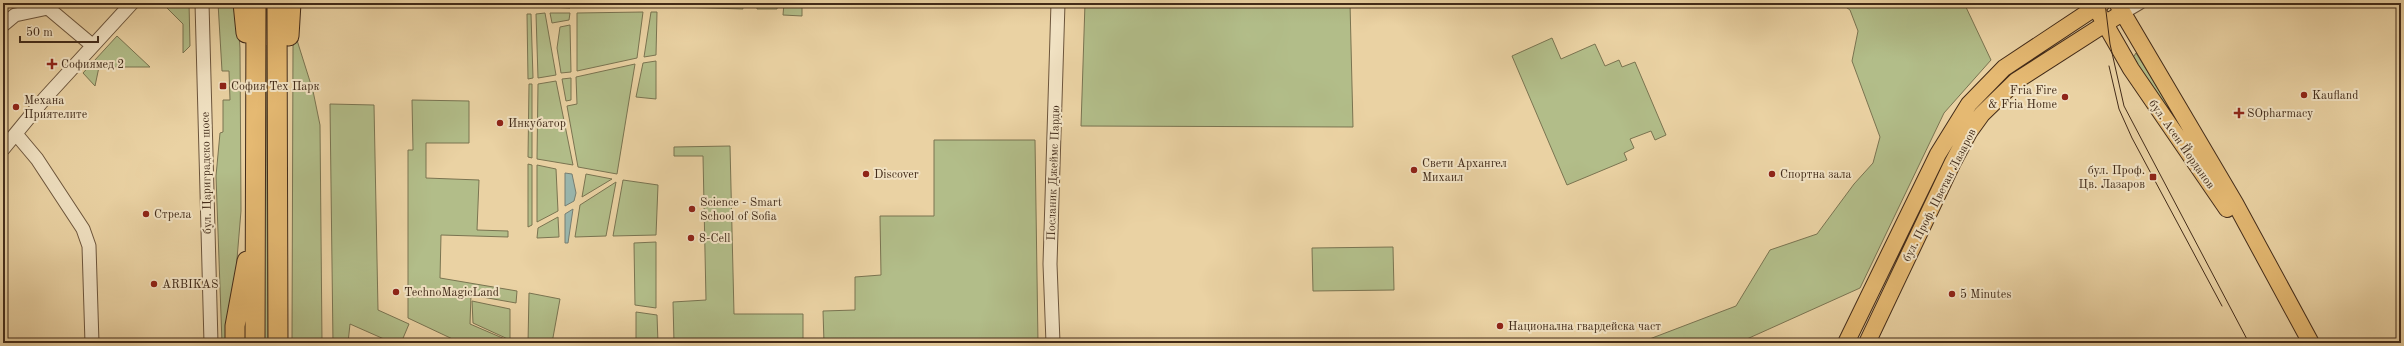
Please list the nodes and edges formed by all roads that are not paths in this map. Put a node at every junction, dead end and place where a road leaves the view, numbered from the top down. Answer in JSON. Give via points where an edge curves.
{"nodes":[{"id":1,"x":132,"y":3,"type":"edge"},
{"id":2,"x":202,"y":3,"type":"edge"},
{"id":3,"x":243,"y":3,"type":"edge"},
{"id":4,"x":256,"y":3,"type":"edge"},
{"id":5,"x":277,"y":3,"type":"edge"},
{"id":6,"x":291,"y":3,"type":"edge"},
{"id":7,"x":1058,"y":3,"type":"edge"},
{"id":8,"x":2139,"y":3,"type":"edge"},
{"id":9,"x":2097,"y":4,"type":"edge"},
{"id":10,"x":2120,"y":8,"type":"edge"},
{"id":11,"x":2105,"y":24,"type":"junction"},
{"id":12,"x":3,"y":25,"type":"edge"},
{"id":13,"x":92,"y":45,"type":"junction"},
{"id":14,"x":256,"y":97,"type":"junction"},
{"id":15,"x":277,"y":109,"type":"junction"},
{"id":16,"x":16,"y":134,"type":"junction"},
{"id":17,"x":3,"y":149,"type":"edge"},
{"id":18,"x":256,"y":208,"type":"junction"},
{"id":19,"x":2276,"y":282,"type":"junction"},
{"id":20,"x":92,"y":343,"type":"edge"},
{"id":21,"x":211,"y":343,"type":"edge"},
{"id":22,"x":235,"y":343,"type":"edge"},
{"id":23,"x":255,"y":343,"type":"edge"},
{"id":24,"x":278,"y":343,"type":"edge"},
{"id":25,"x":1053,"y":343,"type":"edge"},
{"id":26,"x":1846,"y":343,"type":"edge"},
{"id":27,"x":1867,"y":343,"type":"edge"},
{"id":28,"x":2311,"y":343,"type":"edge"}],
"edges":[{"from":1,"to":13,"type":"street"},
{"from":2,"to":21,"type":"street","name":"бул. Цариградско шосе"},
{"from":3,"to":14,"type":"highway"},
{"from":4,"to":14,"type":"highway"},
{"from":5,"to":15,"type":"highway"},
{"from":6,"to":15,"type":"highway","via":[[288,56]]},
{"from":7,"to":25,"type":"street","name":"Посланик Джеймс Пардю","via":[[1050,264]]},
{"from":8,"to":10,"type":"street","name":"бул. Проф. Цветан Лазаров"},
{"from":9,"to":11,"type":"main road","name":"бул. Асен Йорданов"},
{"from":9,"to":26,"type":"main road","name":"бул. Проф. Цветан Лазаров","via":[[2004,68],[1969,104],[1938,154]]},
{"from":10,"to":11,"type":"main road","name":"бул. Проф. Цветан Лазаров"},
{"from":10,"to":19,"type":"main road","name":"бул. Асен Йорданов","via":[[2235,203]]},
{"from":11,"to":19,"type":"main road","name":"бул. Асен Йорданов","via":[[2135,74]]},
{"from":11,"to":27,"type":"main road","name":"бул. Проф. Цветан Лазаров","via":[[2016,81],[1982,114],[1953,162]]},
{"from":12,"to":13,"type":"street","via":[[15,15],[48,8]]},
{"from":13,"to":16,"type":"street"},
{"from":14,"to":18,"type":"highway"},
{"from":15,"to":24,"type":"highway"},
{"from":16,"to":17,"type":"street"},
{"from":16,"to":20,"type":"street","via":[[37,159],[83,228],[89,246]]},
{"from":18,"to":22,"type":"highway","via":[[235,326]]},
{"from":18,"to":23,"type":"highway"},
{"from":19,"to":28,"type":"main road","name":"бул. Асен Йорданов"}]}
